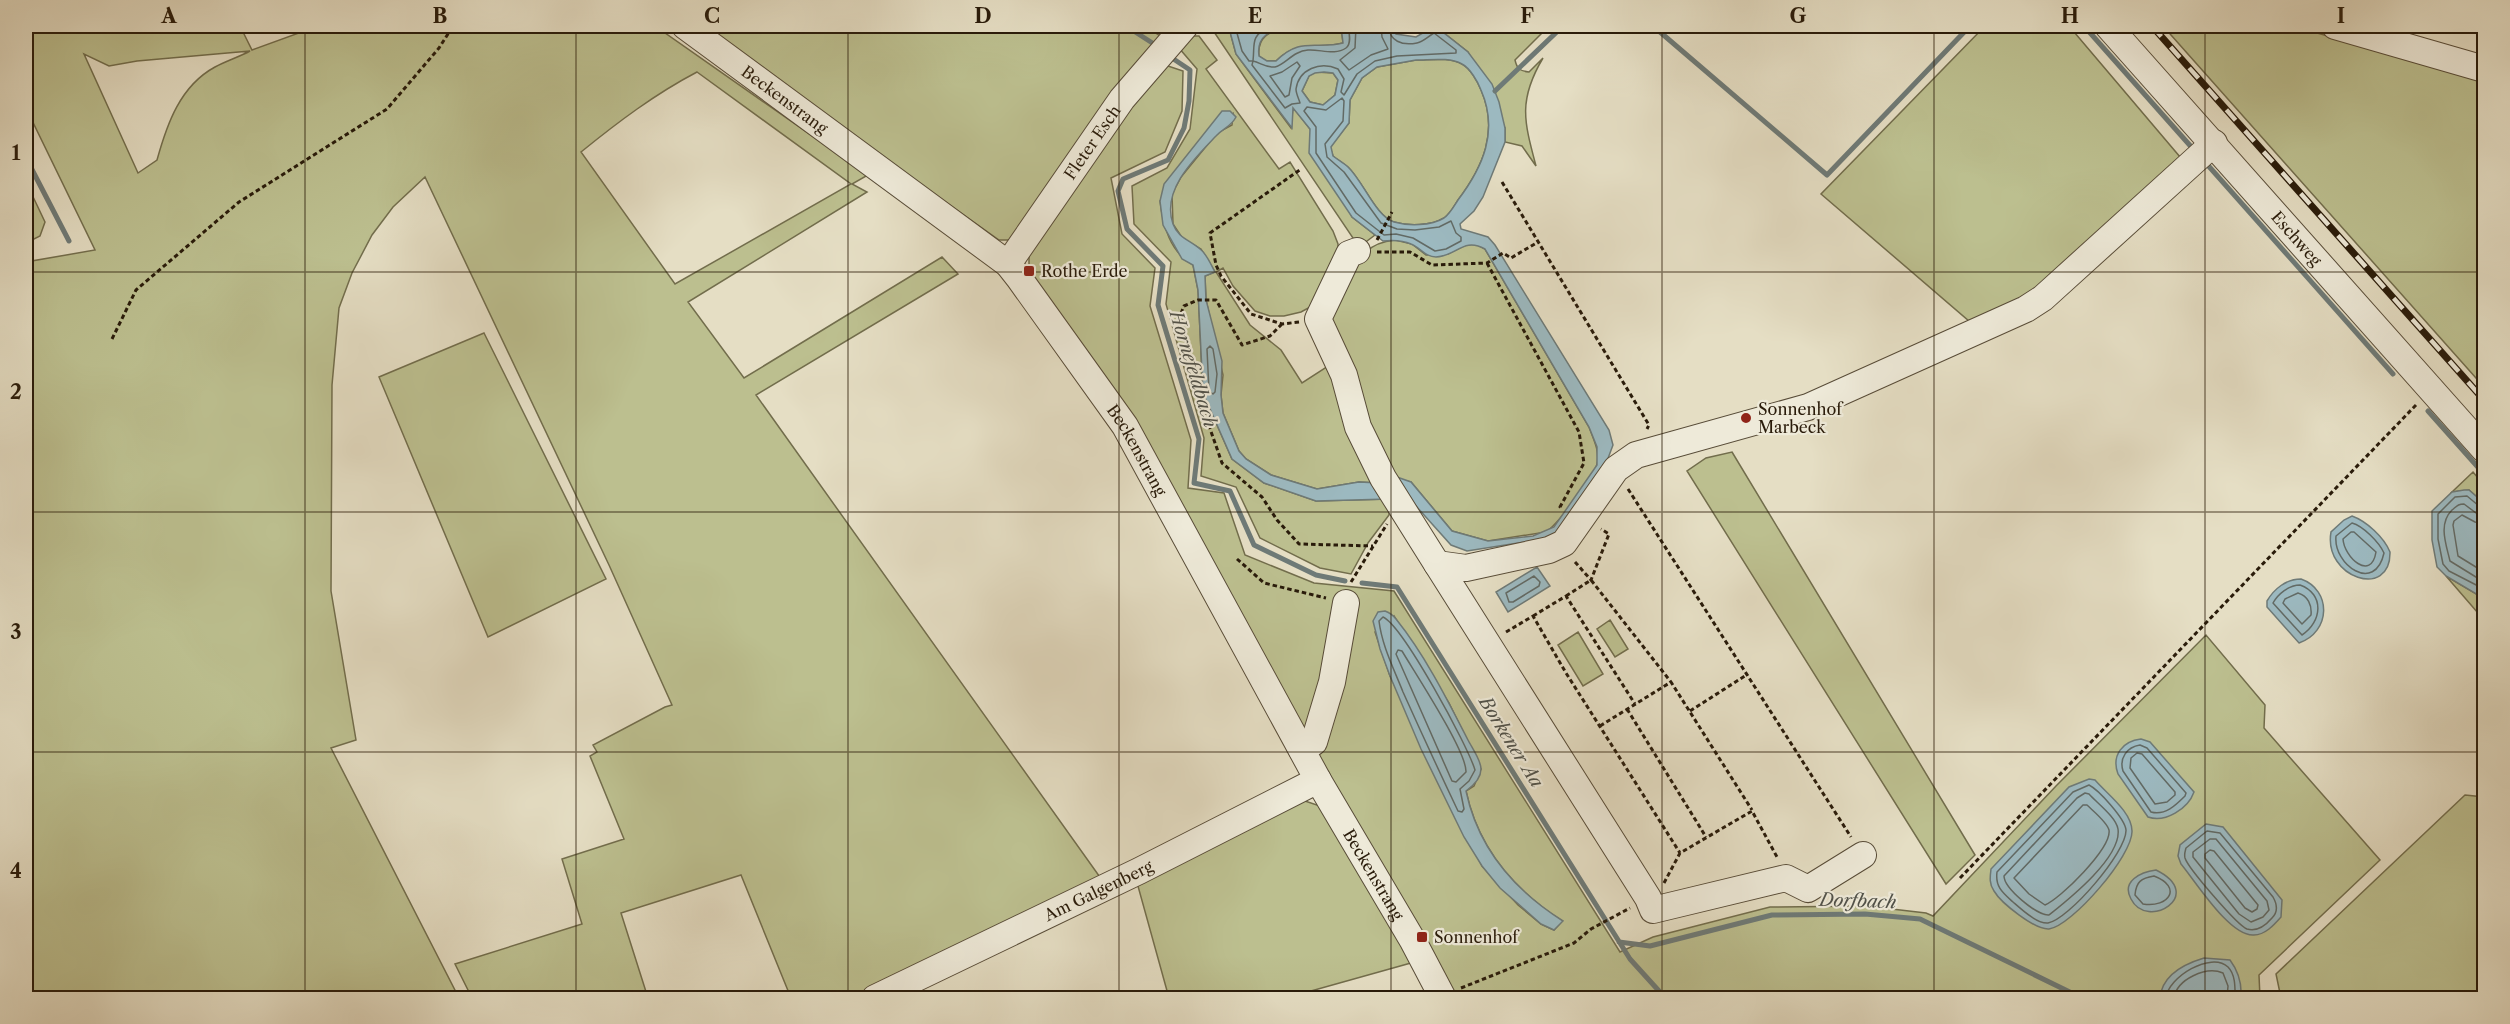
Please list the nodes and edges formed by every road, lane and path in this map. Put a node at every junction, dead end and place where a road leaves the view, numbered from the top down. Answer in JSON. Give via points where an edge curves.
{"nodes":[{"id":1,"x":453,"y":26,"type":"edge"},
{"id":2,"x":686,"y":26,"type":"edge"},
{"id":3,"x":1185,"y":26,"type":"edge"},
{"id":4,"x":2108,"y":26,"type":"edge"},
{"id":5,"x":2335,"y":26,"type":"edge"},
{"id":6,"x":2484,"y":69,"type":"edge"},
{"id":7,"x":2214,"y":143,"type":"junction"},
{"id":8,"x":1300,"y":169,"type":"dead end"},
{"id":9,"x":1502,"y":182,"type":"dead end"},
{"id":10,"x":1392,"y":212,"type":"dead end"},
{"id":11,"x":1538,"y":242,"type":"junction"},
{"id":12,"x":1367,"y":246,"type":"junction"},
{"id":13,"x":1487,"y":263,"type":"junction"},
{"id":14,"x":1008,"y":264,"type":"junction"},
{"id":15,"x":1318,"y":319,"type":"junction"},
{"id":16,"x":1282,"y":324,"type":"junction"},
{"id":17,"x":112,"y":339,"type":"dead end"},
{"id":18,"x":2432,"y":388,"type":"junction"},
{"id":19,"x":2484,"y":449,"type":"edge"},
{"id":20,"x":1626,"y":462,"type":"junction"},
{"id":21,"x":1393,"y":494,"type":"junction"},
{"id":22,"x":1573,"y":513,"type":"junction"},
{"id":23,"x":1373,"y":546,"type":"junction"},
{"id":24,"x":1237,"y":558,"type":"dead end"},
{"id":25,"x":1437,"y":564,"type":"junction"},
{"id":26,"x":1591,"y":580,"type":"junction"},
{"id":27,"x":1566,"y":596,"type":"junction"},
{"id":28,"x":1346,"y":603,"type":"junction"},
{"id":29,"x":1533,"y":616,"type":"junction"},
{"id":30,"x":1499,"y":624,"type":"dead end"},
{"id":31,"x":1748,"y":674,"type":"junction"},
{"id":32,"x":1671,"y":682,"type":"junction"},
{"id":33,"x":1635,"y":704,"type":"junction"},
{"id":34,"x":1627,"y":709,"type":"junction"},
{"id":35,"x":1690,"y":711,"type":"junction"},
{"id":36,"x":1600,"y":726,"type":"junction"},
{"id":37,"x":1302,"y":750,"type":"junction"},
{"id":38,"x":1318,"y":780,"type":"junction"},
{"id":39,"x":1752,"y":811,"type":"junction"},
{"id":40,"x":1706,"y":837,"type":"junction"},
{"id":41,"x":1680,"y":853,"type":"junction"},
{"id":42,"x":1863,"y":855,"type":"joint"},
{"id":43,"x":1786,"y":878,"type":"junction"},
{"id":44,"x":1960,"y":878,"type":"dead end"},
{"id":45,"x":1648,"y":898,"type":"junction"},
{"id":46,"x":1607,"y":919,"type":"dead end"},
{"id":47,"x":1442,"y":997,"type":"edge"},
{"id":48,"x":875,"y":999,"type":"edge"}],
"edges":[{"from":1,"to":17,"type":"path","via":[[387,109],[239,202],[136,290]]},
{"from":2,"to":14,"type":"street","name":"Beckenstrang"},
{"from":3,"to":14,"type":"street","name":"Fleter Esch","via":[[1122,99]]},
{"from":4,"to":7,"type":"street","name":"Eschweg"},
{"from":5,"to":6,"type":"street"},
{"from":7,"to":18,"type":"street","name":"Eschweg"},
{"from":7,"to":20,"type":"street","via":[[2043,298],[2026,309],[1808,407]]},
{"from":8,"to":16,"type":"path","via":[[1210,233],[1221,276],[1251,314]]},
{"from":9,"to":11,"type":"path"},
{"from":10,"to":12,"type":"path"},
{"from":11,"to":13,"type":"path","via":[[1511,258],[1503,253]]},
{"from":11,"to":20,"type":"path","via":[[1649,424]]},
{"from":12,"to":13,"type":"path","via":[[1410,252],[1432,265]]},
{"from":12,"to":15,"type":"street","via":[[1349,254]]},
{"from":13,"to":22,"type":"path","via":[[1579,432],[1584,463],[1560,507]]},
{"from":14,"to":37,"type":"street","name":"Beckenstrang","via":[[1125,426]]},
{"from":15,"to":16,"type":"path"},
{"from":15,"to":21,"type":"street","via":[[1344,375],[1358,427]]},
{"from":16,"to":23,"type":"path","via":[[1270,336],[1242,345],[1216,300],[1198,300],[1184,306],[1180,316],[1199,397],[1222,463],[1262,497],[1299,544]]},
{"from":18,"to":19,"type":"street","name":"Eschweg"},
{"from":18,"to":44,"type":"path"},
{"from":20,"to":22,"type":"street"},
{"from":20,"to":31,"type":"path"},
{"from":21,"to":23,"type":"path"},
{"from":21,"to":25,"type":"street"},
{"from":22,"to":25,"type":"street","via":[[1564,543],[1549,550],[1466,568]]},
{"from":22,"to":26,"type":"path","via":[[1609,534]]},
{"from":23,"to":28,"type":"path","via":[[1352,578]]},
{"from":24,"to":28,"type":"path","via":[[1264,583]]},
{"from":25,"to":45,"type":"street"},
{"from":26,"to":27,"type":"path"},
{"from":26,"to":32,"type":"path"},
{"from":27,"to":29,"type":"path"},
{"from":27,"to":33,"type":"path"},
{"from":28,"to":37,"type":"street","via":[[1332,682],[1314,742]]},
{"from":29,"to":30,"type":"path","via":[[1504,633]]},
{"from":29,"to":36,"type":"path"},
{"from":31,"to":35,"type":"path"},
{"from":31,"to":42,"type":"path"},
{"from":32,"to":33,"type":"path"},
{"from":32,"to":35,"type":"path"},
{"from":33,"to":34,"type":"path"},
{"from":34,"to":36,"type":"path"},
{"from":34,"to":40,"type":"path"},
{"from":35,"to":39,"type":"path"},
{"from":36,"to":41,"type":"path"},
{"from":37,"to":38,"type":"street","name":"Beckenstrang"},
{"from":38,"to":47,"type":"street","name":"Beckenstrang"},
{"from":38,"to":48,"type":"street","name":"Am Galgenberg","via":[[1139,872]]},
{"from":39,"to":40,"type":"path"},
{"from":39,"to":43,"type":"path"},
{"from":40,"to":41,"type":"path"},
{"from":41,"to":45,"type":"path","via":[[1664,882]]},
{"from":42,"to":43,"type":"street","via":[[1808,889]]},
{"from":43,"to":45,"type":"street","via":[[1653,910]]},
{"from":46,"to":47,"type":"path","via":[[1574,944]]}]}
